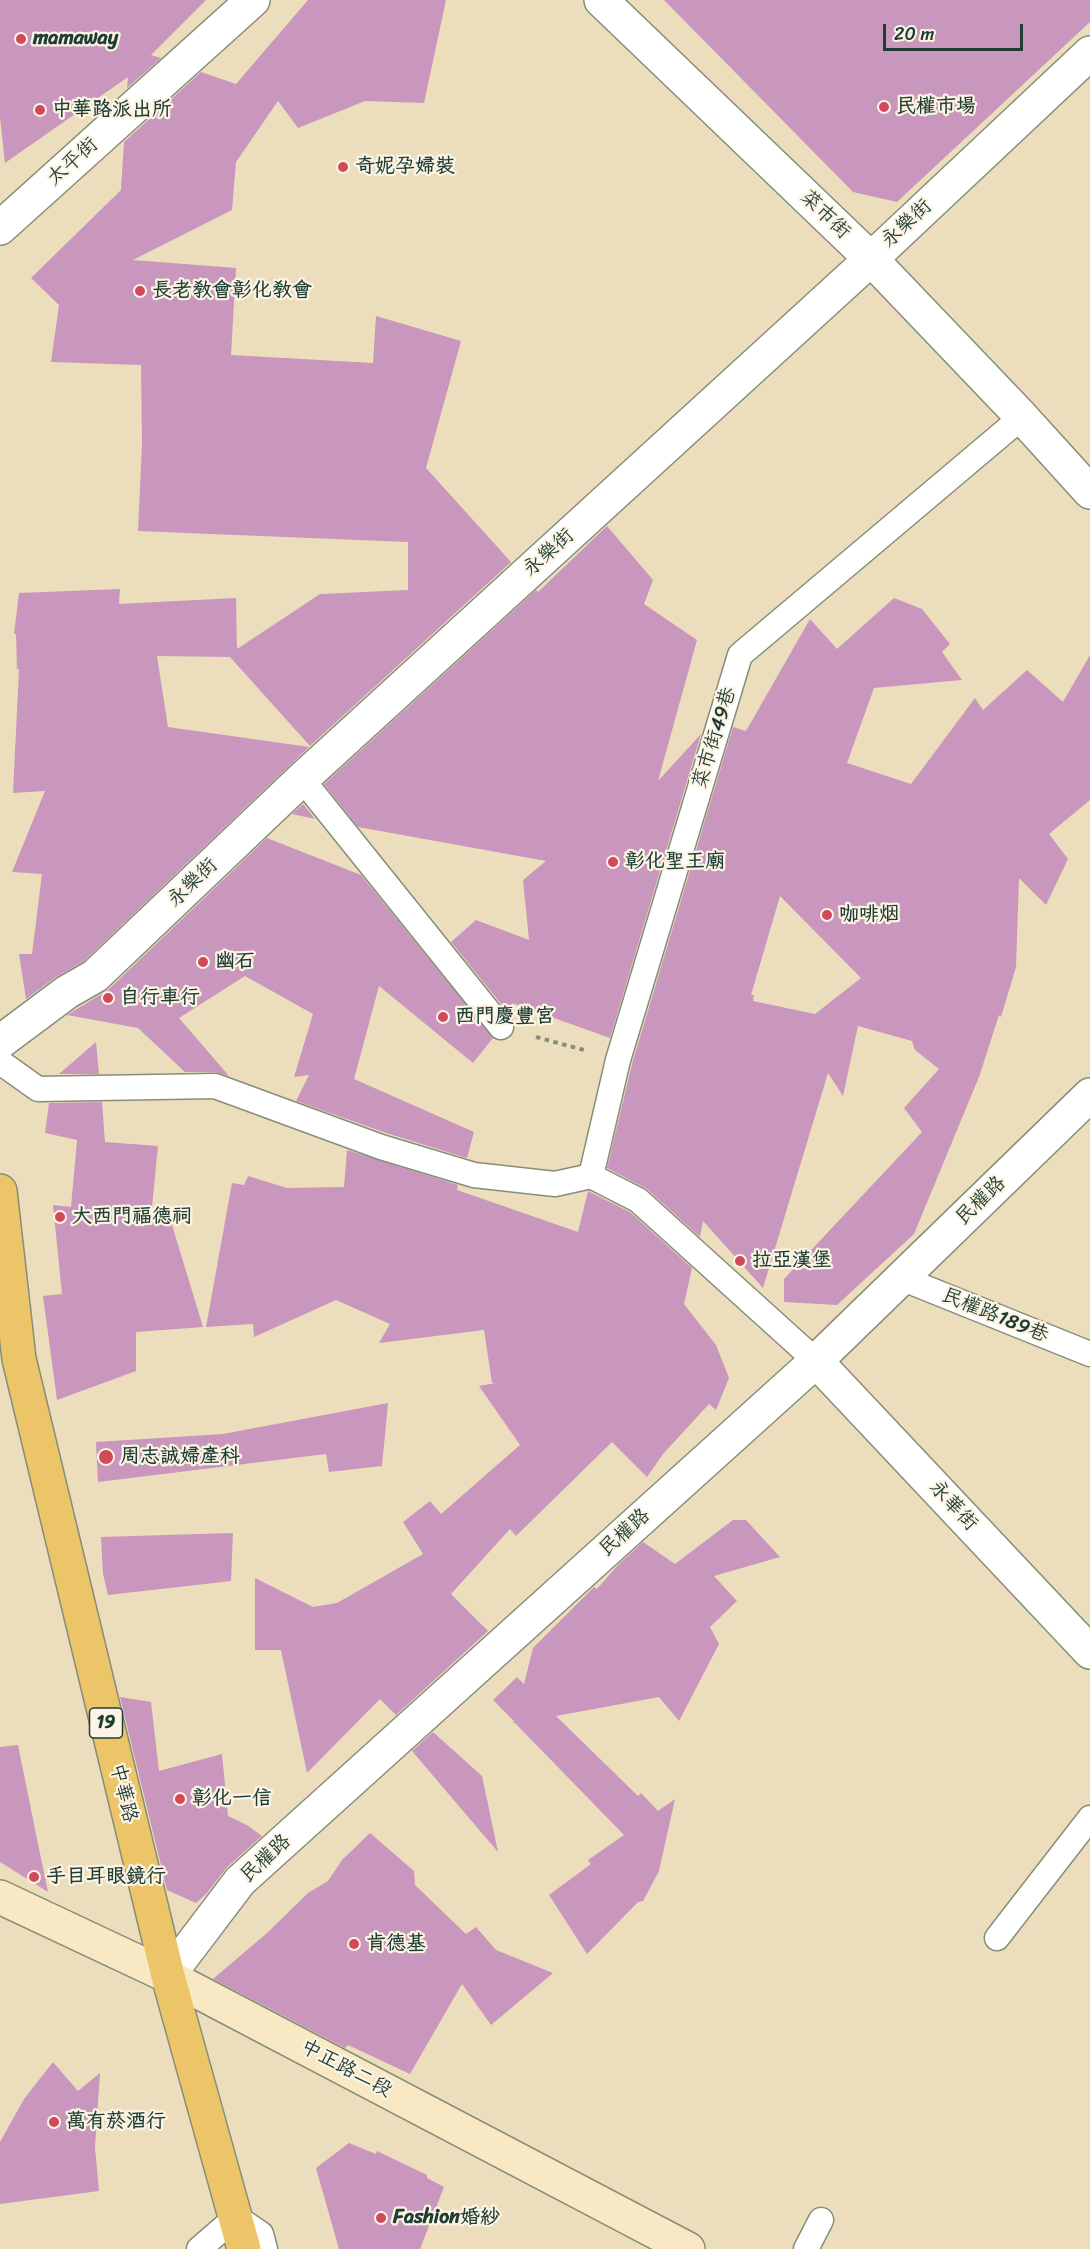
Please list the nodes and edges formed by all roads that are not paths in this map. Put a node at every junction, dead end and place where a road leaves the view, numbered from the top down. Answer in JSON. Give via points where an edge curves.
{"nodes":[{"id":1,"x":253,"y":0,"type":"edge"},
{"id":2,"x":601,"y":0,"type":"edge"},
{"id":3,"x":1090,"y":53,"type":"edge"},
{"id":4,"x":0,"y":228,"type":"edge"},
{"id":5,"x":871,"y":259,"type":"junction"},
{"id":6,"x":1022,"y":417,"type":"junction"},
{"id":7,"x":1090,"y":492,"type":"edge"},
{"id":8,"x":302,"y":779,"type":"junction"},
{"id":9,"x":501,"y":1027,"type":"road end"},
{"id":10,"x":0,"y":1042,"type":"edge"},
{"id":11,"x":0,"y":1062,"type":"edge"},
{"id":12,"x":1090,"y":1095,"type":"edge"},
{"id":13,"x":591,"y":1176,"type":"junction"},
{"id":14,"x":0,"y":1191,"type":"edge"},
{"id":15,"x":901,"y":1278,"type":"junction"},
{"id":16,"x":1090,"y":1354,"type":"edge"},
{"id":17,"x":816,"y":1360,"type":"junction"},
{"id":18,"x":1090,"y":1652,"type":"edge"},
{"id":19,"x":1090,"y":1818,"type":"edge"},
{"id":20,"x":0,"y":1897,"type":"edge"},
{"id":21,"x":997,"y":1938,"type":"dead end"},
{"id":22,"x":168,"y":1976,"type":"junction"},
{"id":23,"x":236,"y":2217,"type":"junction"},
{"id":24,"x":821,"y":2220,"type":"dead end"},
{"id":25,"x":199,"y":2249,"type":"edge"},
{"id":26,"x":244,"y":2249,"type":"edge"},
{"id":27,"x":265,"y":2249,"type":"edge"},
{"id":28,"x":688,"y":2249,"type":"edge"},
{"id":29,"x":806,"y":2249,"type":"edge"}],
"edges":[{"from":1,"to":4,"type":"street","name":"太平街"},
{"from":2,"to":5,"type":"street","name":"菜市街"},
{"from":3,"to":5,"type":"street","name":"永樂街"},
{"from":5,"to":6,"type":"street","name":"菜市街"},
{"from":5,"to":8,"type":"street","name":"永樂街"},
{"from":6,"to":7,"type":"street","name":"菜市街"},
{"from":6,"to":13,"type":"lane","name":"菜市街49巷","via":[[740,655],[618,1060]]},
{"from":8,"to":9,"type":"lane"},
{"from":8,"to":10,"type":"street","name":"永樂街","via":[[95,976]]},
{"from":11,"to":13,"type":"lane","via":[[38,1089],[215,1086],[381,1147],[474,1175],[555,1184]]},
{"from":12,"to":15,"type":"street","name":"民權路"},
{"from":13,"to":17,"type":"lane","via":[[638,1200]]},
{"from":14,"to":22,"type":"main road","name":"中華路","number":"19","via":[[19,1359]]},
{"from":15,"to":16,"type":"lane","name":"民權路189巷"},
{"from":15,"to":17,"type":"street","name":"民權路"},
{"from":17,"to":18,"type":"street","name":"永華街"},
{"from":17,"to":22,"type":"street","name":"民權路","via":[[240,1881]]},
{"from":19,"to":21,"type":"lane"},
{"from":20,"to":22,"type":"street","name":"中正路二段"},
{"from":22,"to":23,"type":"main road","name":"中華路","number":"19"},
{"from":22,"to":28,"type":"street","name":"中正路二段"},
{"from":23,"to":25,"type":"lane"},
{"from":23,"to":26,"type":"main road","name":"中華路","number":"19"},
{"from":23,"to":27,"type":"lane","via":[[261,2234]]},
{"from":24,"to":29,"type":"lane"}]}
